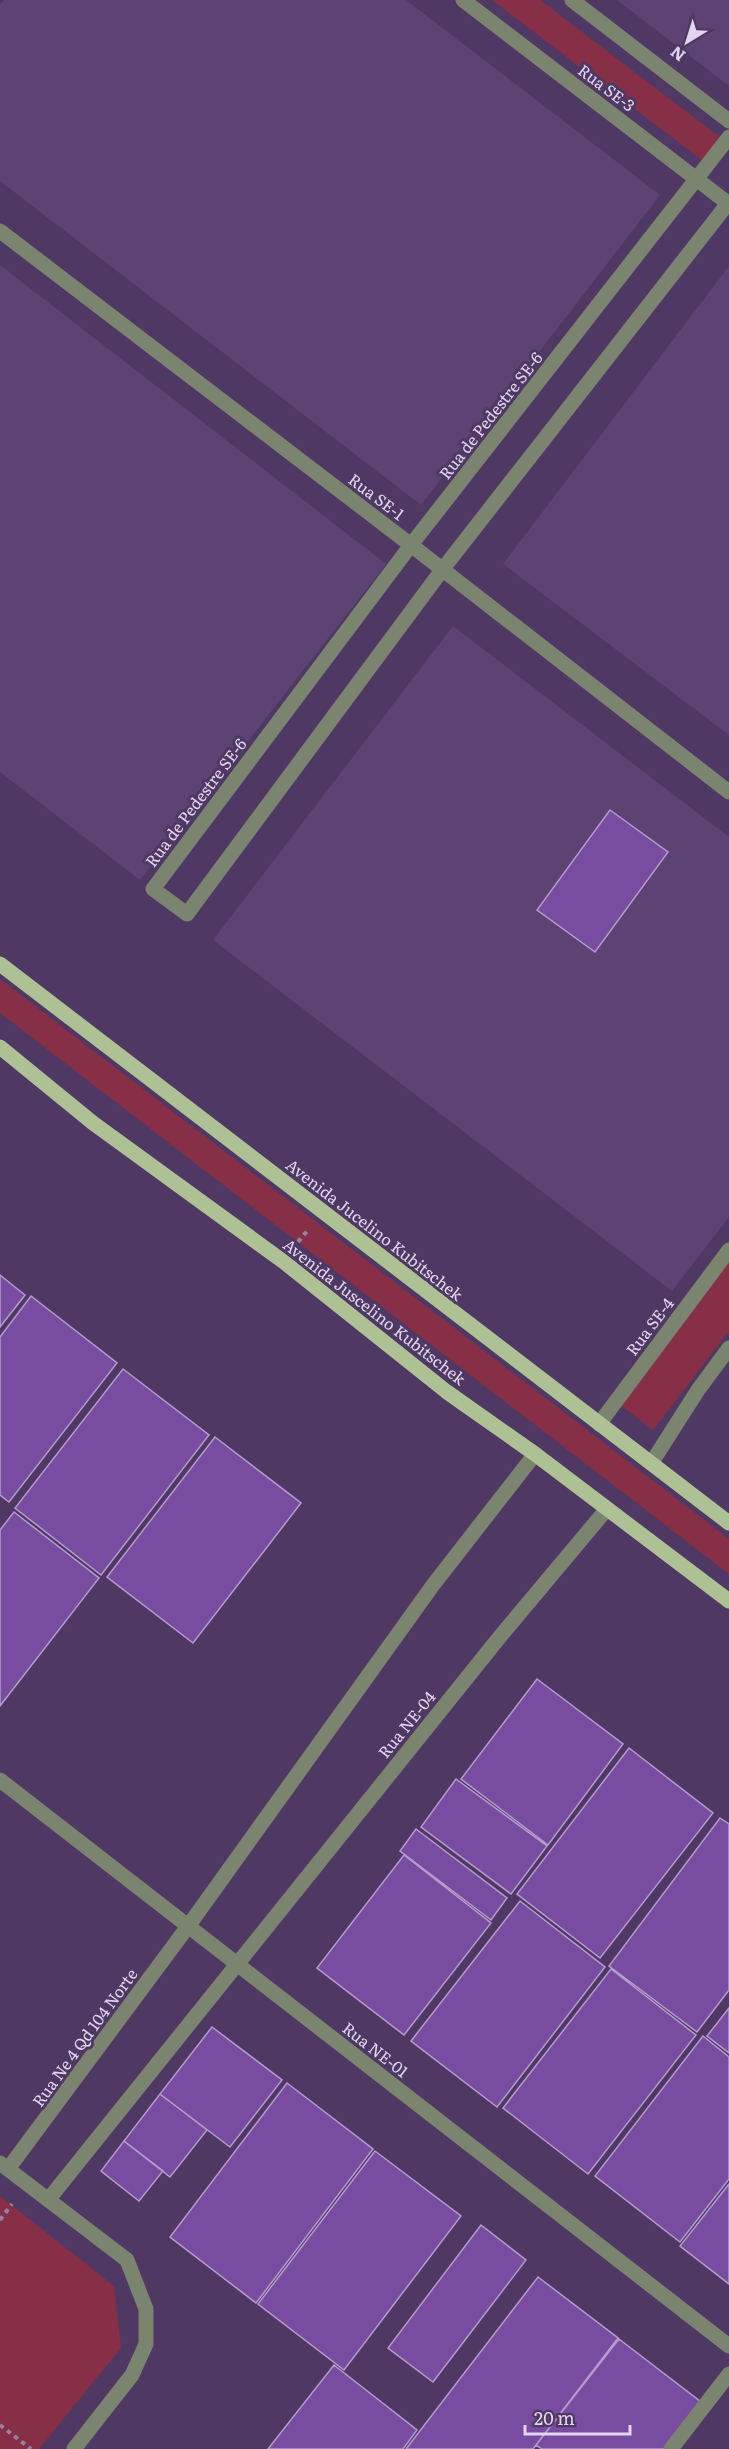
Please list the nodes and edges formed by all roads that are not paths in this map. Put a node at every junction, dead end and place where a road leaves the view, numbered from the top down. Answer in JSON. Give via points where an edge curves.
{"nodes":[{"id":1,"x":463,"y":0,"type":"edge"},
{"id":2,"x":572,"y":0,"type":"edge"},
{"id":3,"x":729,"y":121,"type":"edge"},
{"id":4,"x":729,"y":137,"type":"edge"},
{"id":5,"x":698,"y":178,"type":"junction"},
{"id":6,"x":729,"y":203,"type":"edge"},
{"id":7,"x":0,"y":231,"type":"edge"},
{"id":8,"x":411,"y":545,"type":"junction"},
{"id":9,"x":442,"y":570,"type":"junction"},
{"id":10,"x":729,"y":792,"type":"edge"},
{"id":11,"x":0,"y":964,"type":"edge"},
{"id":12,"x":0,"y":1047,"type":"edge"},
{"id":13,"x":729,"y":1250,"type":"edge"},
{"id":14,"x":729,"y":1348,"type":"edge"},
{"id":15,"x":599,"y":1424,"type":"junction"},
{"id":16,"x":535,"y":1454,"type":"junction"},
{"id":17,"x":652,"y":1462,"type":"junction"},
{"id":18,"x":606,"y":1510,"type":"junction"},
{"id":19,"x":729,"y":1523,"type":"edge"},
{"id":20,"x":729,"y":1601,"type":"edge"},
{"id":21,"x":0,"y":1780,"type":"edge"},
{"id":22,"x":189,"y":1925,"type":"junction"},
{"id":23,"x":236,"y":1964,"type":"junction"},
{"id":24,"x":4,"y":2166,"type":"edge"},
{"id":25,"x":48,"y":2200,"type":"junction"},
{"id":26,"x":729,"y":2346,"type":"edge"},
{"id":27,"x":729,"y":2374,"type":"edge"},
{"id":28,"x":78,"y":2448,"type":"edge"},
{"id":29,"x":670,"y":2449,"type":"edge"}],
"edges":[{"from":1,"to":5,"type":"street","name":"Rua SE-3"},
{"from":2,"to":3,"type":"street"},
{"from":4,"to":5,"type":"street","name":"Rua de Pedestre SE-6"},
{"from":5,"to":6,"type":"street","name":"Rua SE-3"},
{"from":5,"to":8,"type":"street","name":"Rua de Pedestre SE-6"},
{"from":6,"to":9,"type":"street","name":"Rua de Pedestre SE-6"},
{"from":7,"to":8,"type":"street","name":"Rua SE-1"},
{"from":8,"to":9,"type":"street","name":"Rua SE-1"},
{"from":8,"to":9,"type":"street","name":"Rua de Pedestre SE-6","via":[[153,889],[186,914]]},
{"from":9,"to":10,"type":"street","name":"Rua SE-1"},
{"from":11,"to":15,"type":"main road","name":"Avenida Jucelino Kubitschek"},
{"from":12,"to":16,"type":"main road","name":"Avenida Juscelino Kubitschek","via":[[93,1123],[284,1262],[447,1392]]},
{"from":13,"to":15,"type":"street","name":"Rua SE-4"},
{"from":14,"to":17,"type":"street"},
{"from":15,"to":17,"type":"main road","name":"Avenida Jucelino Kubitschek"},
{"from":16,"to":18,"type":"main road","name":"Avenida Juscelino Kubitschek"},
{"from":16,"to":22,"type":"street","via":[[433,1585]]},
{"from":17,"to":19,"type":"main road","name":"Avenida Jucelino Kubitschek"},
{"from":18,"to":20,"type":"main road","name":"Avenida Juscelino Kubitschek"},
{"from":18,"to":23,"type":"street","name":"Rua NE-04"},
{"from":21,"to":22,"type":"street","name":"Rua NE-01"},
{"from":22,"to":23,"type":"street","name":"Rua NE-01"},
{"from":22,"to":24,"type":"street","name":"Rua Ne 4 Qd 104 Norte"},
{"from":23,"to":25,"type":"street"},
{"from":23,"to":26,"type":"street","name":"Rua NE-01"},
{"from":24,"to":25,"type":"street"},
{"from":25,"to":28,"type":"street","via":[[127,2260],[146,2309],[146,2344],[132,2375]]},
{"from":27,"to":29,"type":"street"}]}
